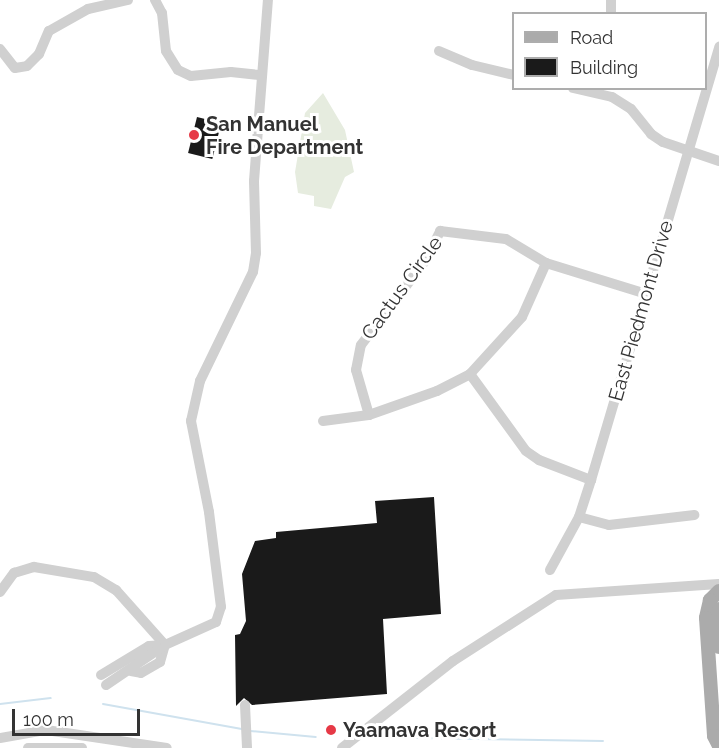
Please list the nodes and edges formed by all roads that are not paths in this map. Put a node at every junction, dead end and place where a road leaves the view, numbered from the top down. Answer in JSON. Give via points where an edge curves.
{"nodes":[{"id":1,"x":128,"y":0,"type":"edge"},
{"id":2,"x":155,"y":0,"type":"edge"},
{"id":3,"x":268,"y":0,"type":"edge"},
{"id":4,"x":719,"y":47,"type":"edge"},
{"id":5,"x":0,"y":49,"type":"edge"},
{"id":6,"x":439,"y":51,"type":"dead end"},
{"id":7,"x":262,"y":75,"type":"junction"},
{"id":8,"x":512,"y":75,"type":"edge"},
{"id":9,"x":707,"y":88,"type":"edge"},
{"id":10,"x":706,"y":90,"type":"edge"},
{"id":11,"x":600,"y":92,"type":"edge"},
{"id":12,"x":688,"y":153,"type":"junction"},
{"id":13,"x":719,"y":161,"type":"edge"},
{"id":14,"x":546,"y":263,"type":"junction"},
{"id":15,"x":647,"y":294,"type":"junction"},
{"id":16,"x":470,"y":374,"type":"junction"},
{"id":17,"x":369,"y":415,"type":"junction"},
{"id":18,"x":323,"y":421,"type":"dead end"},
{"id":19,"x":591,"y":480,"type":"junction"},
{"id":20,"x":694,"y":514,"type":"dead end"},
{"id":21,"x":579,"y":517,"type":"junction"},
{"id":22,"x":550,"y":570,"type":"dead end"},
{"id":23,"x":719,"y":584,"type":"edge"},
{"id":24,"x":719,"y":591,"type":"edge"},
{"id":25,"x":0,"y":592,"type":"edge"},
{"id":26,"x":713,"y":608,"type":"edge"},
{"id":27,"x":165,"y":645,"type":"junction"},
{"id":28,"x":719,"y":647,"type":"edge"},
{"id":29,"x":245,"y":705,"type":"dead end"},
{"id":30,"x":0,"y":738,"type":"edge"},
{"id":31,"x":719,"y":746,"type":"edge"},
{"id":32,"x":39,"y":747,"type":"edge"},
{"id":33,"x":82,"y":748,"type":"edge"},
{"id":34,"x":167,"y":748,"type":"edge"},
{"id":35,"x":247,"y":748,"type":"edge"},
{"id":36,"x":342,"y":748,"type":"edge"}],
"edges":[{"from":1,"to":5,"type":"street","via":[[88,9],[49,31],[39,54],[27,66],[15,68]]},
{"from":2,"to":7,"type":"street","via":[[162,13],[166,51],[178,70],[191,76],[231,72]]},
{"from":3,"to":7,"type":"street"},
{"from":4,"to":9,"type":"street","name":"East Piedmont Drive"},
{"from":6,"to":8,"type":"street","via":[[472,65]]},
{"from":7,"to":27,"type":"street","via":[[254,181],[253,272],[200,381],[191,421],[210,512],[222,607],[216,622]]},
{"from":10,"to":12,"type":"street","name":"East Piedmont Drive"},
{"from":11,"to":12,"type":"street","via":[[631,109],[651,134]]},
{"from":12,"to":13,"type":"street"},
{"from":12,"to":15,"type":"street","name":"East Piedmont Drive"},
{"from":14,"to":15,"type":"street","name":"Cactus Circle"},
{"from":14,"to":16,"type":"street","via":[[522,317]]},
{"from":14,"to":17,"type":"street","name":"Cactus Circle","via":[[506,238],[440,231],[425,261],[361,345],[356,370]]},
{"from":15,"to":19,"type":"street","name":"East Piedmont Drive"},
{"from":16,"to":17,"type":"street"},
{"from":16,"to":19,"type":"street","via":[[526,451]]},
{"from":17,"to":18,"type":"street"},
{"from":19,"to":21,"type":"street","name":"East Piedmont Drive"},
{"from":20,"to":21,"type":"street","via":[[609,525]]},
{"from":21,"to":22,"type":"street","name":"East Piedmont Drive"},
{"from":23,"to":36,"type":"street","via":[[556,595],[453,661]]},
{"from":24,"to":26,"type":"main road"},
{"from":25,"to":27,"type":"street","via":[[14,573],[34,567],[94,577],[116,590]]},
{"from":26,"to":28,"type":"main road"},
{"from":26,"to":31,"type":"main road","via":[[714,736]]},
{"from":27,"to":27,"type":"street","via":[[149,646],[103,680],[131,671],[141,673],[160,662]]},
{"from":29,"to":35,"type":"street"},
{"from":30,"to":34,"type":"street","via":[[46,730]]},
{"from":32,"to":33,"type":"street"}]}
